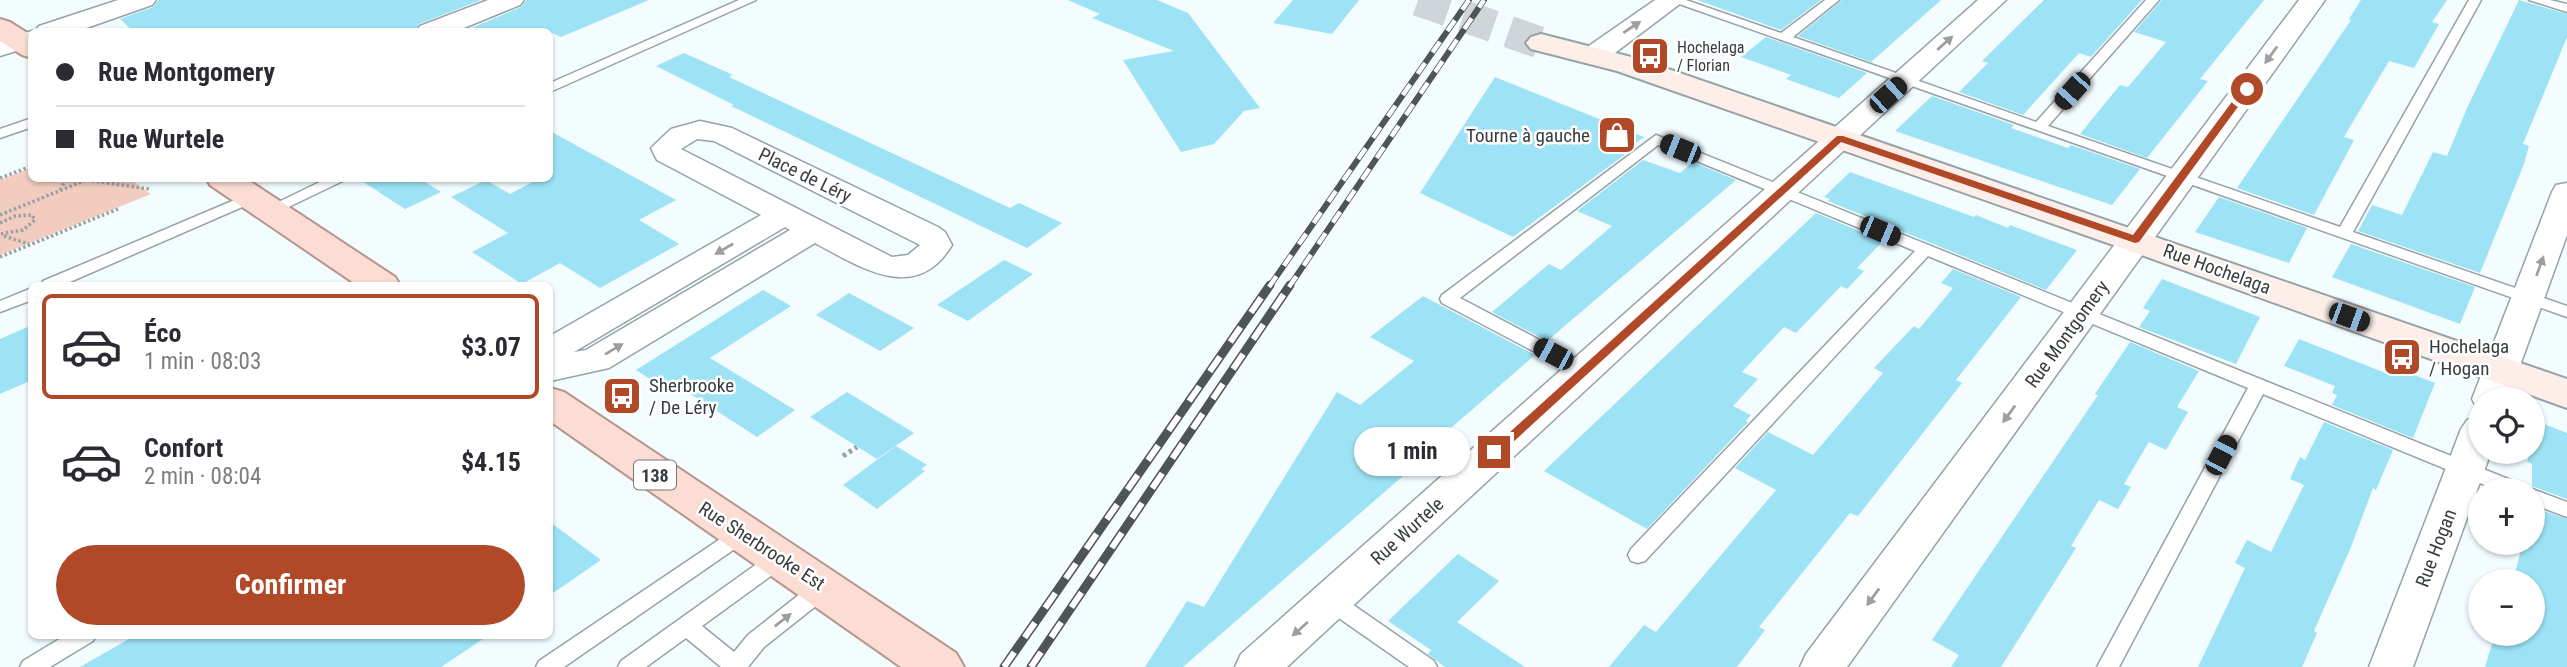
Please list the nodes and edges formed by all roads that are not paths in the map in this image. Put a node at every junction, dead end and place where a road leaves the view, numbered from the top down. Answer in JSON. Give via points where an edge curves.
{"nodes":[{"id":1,"x":143,"y":0,"type":"edge"},
{"id":2,"x":511,"y":0,"type":"edge"},
{"id":3,"x":750,"y":0,"type":"edge"},
{"id":4,"x":1673,"y":0,"type":"edge"},
{"id":5,"x":1833,"y":0,"type":"edge"},
{"id":6,"x":1993,"y":0,"type":"edge"},
{"id":7,"x":2153,"y":0,"type":"edge"},
{"id":8,"x":2312,"y":0,"type":"edge"},
{"id":9,"x":2475,"y":0,"type":"edge"},
{"id":10,"x":2535,"y":0,"type":"edge"},
{"id":11,"x":2567,"y":8,"type":"edge"},
{"id":12,"x":60,"y":28,"type":"edge"},
{"id":13,"x":439,"y":28,"type":"edge"},
{"id":14,"x":1548,"y":37,"type":"tunnel mouth"},
{"id":15,"x":1783,"y":38,"type":"junction"},
{"id":16,"x":1596,"y":54,"type":"junction"},
{"id":17,"x":1903,"y":80,"type":"junction"},
{"id":18,"x":553,"y":87,"type":"edge"},
{"id":19,"x":28,"y":124,"type":"edge"},
{"id":20,"x":2039,"y":127,"type":"junction"},
{"id":21,"x":0,"y":134,"type":"edge"},
{"id":22,"x":1840,"y":138,"type":"junction"},
{"id":23,"x":2182,"y":178,"type":"junction"},
{"id":24,"x":228,"y":182,"type":"edge"},
{"id":25,"x":330,"y":182,"type":"edge"},
{"id":26,"x":1782,"y":189,"type":"junction"},
{"id":27,"x":2567,"y":192,"type":"edge"},
{"id":28,"x":261,"y":204,"type":"junction"},
{"id":29,"x":798,"y":222,"type":"junction"},
{"id":30,"x":2344,"y":234,"type":"junction"},
{"id":31,"x":2135,"y":240,"type":"junction"},
{"id":32,"x":1925,"y":250,"type":"junction"},
{"id":33,"x":57,"y":282,"type":"edge"},
{"id":34,"x":378,"y":282,"type":"edge"},
{"id":35,"x":28,"y":295,"type":"edge"},
{"id":36,"x":2528,"y":299,"type":"junction"},
{"id":37,"x":0,"y":307,"type":"edge"},
{"id":38,"x":2567,"y":312,"type":"edge"},
{"id":39,"x":2083,"y":313,"type":"junction"},
{"id":40,"x":553,"y":349,"type":"edge"},
{"id":41,"x":553,"y":368,"type":"edge"},
{"id":42,"x":1583,"y":370,"type":"junction"},
{"id":43,"x":2259,"y":385,"type":"junction"},
{"id":44,"x":2496,"y":385,"type":"edge"},
{"id":45,"x":2567,"y":394,"type":"edge"},
{"id":46,"x":553,"y":404,"type":"edge"},
{"id":47,"x":2468,"y":464,"type":"edge"},
{"id":48,"x":2466,"y":470,"type":"junction"},
{"id":49,"x":2486,"y":478,"type":"edge"},
{"id":50,"x":2545,"y":501,"type":"edge"},
{"id":51,"x":2567,"y":510,"type":"edge"},
{"id":52,"x":742,"y":534,"type":"junction"},
{"id":53,"x":1639,"y":555,"type":"dead end"},
{"id":54,"x":779,"y":559,"type":"junction"},
{"id":55,"x":828,"y":590,"type":"junction"},
{"id":56,"x":1331,"y":601,"type":"junction"},
{"id":57,"x":686,"y":626,"type":"junction"},
{"id":58,"x":78,"y":639,"type":"edge"},
{"id":59,"x":31,"y":667,"type":"edge"},
{"id":60,"x":547,"y":667,"type":"edge"},
{"id":61,"x":629,"y":667,"type":"edge"},
{"id":62,"x":736,"y":667,"type":"edge"},
{"id":63,"x":939,"y":667,"type":"edge"},
{"id":64,"x":1257,"y":667,"type":"edge"},
{"id":65,"x":1426,"y":667,"type":"edge"},
{"id":66,"x":1822,"y":667,"type":"edge"},
{"id":67,"x":2108,"y":667,"type":"edge"},
{"id":68,"x":2391,"y":667,"type":"edge"}],
"edges":[{"from":1,"to":12,"type":"street"},
{"from":2,"to":13,"type":"street"},
{"from":3,"to":18,"type":"lane"},
{"from":4,"to":15,"type":"lane"},
{"from":16,"to":4,"type":"street","one_way":true},
{"from":5,"to":15,"type":"lane"},
{"from":17,"to":6,"type":"street","name":"Rue Wurtele","one_way":true},
{"from":7,"to":20,"type":"lane"},
{"from":8,"to":23,"type":"street","name":"Rue Montgomery","one_way":true},
{"from":9,"to":30,"type":"lane"},
{"from":10,"to":11,"type":"lane"},
{"from":14,"to":16,"type":"street","name":"Rue Hochelaga"},
{"from":15,"to":17,"type":"lane"},
{"from":16,"to":22,"type":"street","name":"Rue Hochelaga"},
{"from":17,"to":20,"type":"lane"},
{"from":17,"to":22,"type":"street","name":"Rue Wurtele"},
{"from":19,"to":21,"type":"lane"},
{"from":20,"to":23,"type":"lane"},
{"from":22,"to":26,"type":"street","name":"Rue Wurtele"},
{"from":22,"to":31,"type":"street","name":"Rue Hochelaga"},
{"from":23,"to":30,"type":"lane"},
{"from":23,"to":31,"type":"street","name":"Rue Montgomery"},
{"from":24,"to":28,"type":"main road"},
{"from":25,"to":28,"type":"lane"},
{"from":26,"to":32,"type":"lane"},
{"from":26,"to":42,"type":"street","name":"Rue Wurtele"},
{"from":26,"to":42,"type":"lane","via":[[1656,139],[1448,299]]},
{"from":36,"to":27,"type":"street","one_way":true},
{"from":28,"to":33,"type":"lane"},
{"from":28,"to":34,"type":"main road"},
{"from":29,"to":29,"type":"street","name":"Place de Léry","via":[[891,268],[914,265],[936,246],[927,234],[722,134],[689,132],[666,148],[674,159]]},
{"from":29,"to":40,"type":"street","one_way":true},
{"from":41,"to":29,"type":"street","one_way":true,"via":[[596,360]]},
{"from":30,"to":36,"type":"lane"},
{"from":31,"to":39,"type":"street","name":"Rue Montgomery"},
{"from":31,"to":44,"type":"street","name":"Rue Hochelaga"},
{"from":32,"to":39,"type":"lane"},
{"from":32,"to":53,"type":"lane"},
{"from":35,"to":37,"type":"lane"},
{"from":36,"to":38,"type":"lane"},
{"from":36,"to":44,"type":"street"},
{"from":39,"to":43,"type":"lane"},
{"from":39,"to":66,"type":"street","name":"Rue Montgomery","one_way":true},
{"from":42,"to":56,"type":"street","name":"Rue Wurtele"},
{"from":43,"to":48,"type":"lane"},
{"from":43,"to":67,"type":"lane"},
{"from":44,"to":45,"type":"street","name":"Rue Hochelaga"},
{"from":46,"to":52,"type":"main road","name":"Rue Sherbrooke Est","number":"138"},
{"from":47,"to":48,"type":"street","name":"Rue Hogan"},
{"from":48,"to":49,"type":"lane"},
{"from":48,"to":68,"type":"street","name":"Rue Hogan"},
{"from":50,"to":51,"type":"lane"},
{"from":52,"to":54,"type":"main road","name":"Rue Sherbrooke Est","number":"138"},
{"from":52,"to":60,"type":"lane"},
{"from":54,"to":55,"type":"main road","name":"Rue Sherbrooke Est","number":"138"},
{"from":54,"to":57,"type":"lane"},
{"from":62,"to":55,"type":"lane","one_way":true,"via":[[756,641]]},
{"from":55,"to":63,"type":"main road","name":"Rue Sherbrooke Est","number":"138"},
{"from":56,"to":64,"type":"street","name":"Rue Wurtele","one_way":true},
{"from":56,"to":65,"type":"lane"},
{"from":57,"to":61,"type":"lane"},
{"from":57,"to":62,"type":"lane"},
{"from":58,"to":59,"type":"lane"}]}
